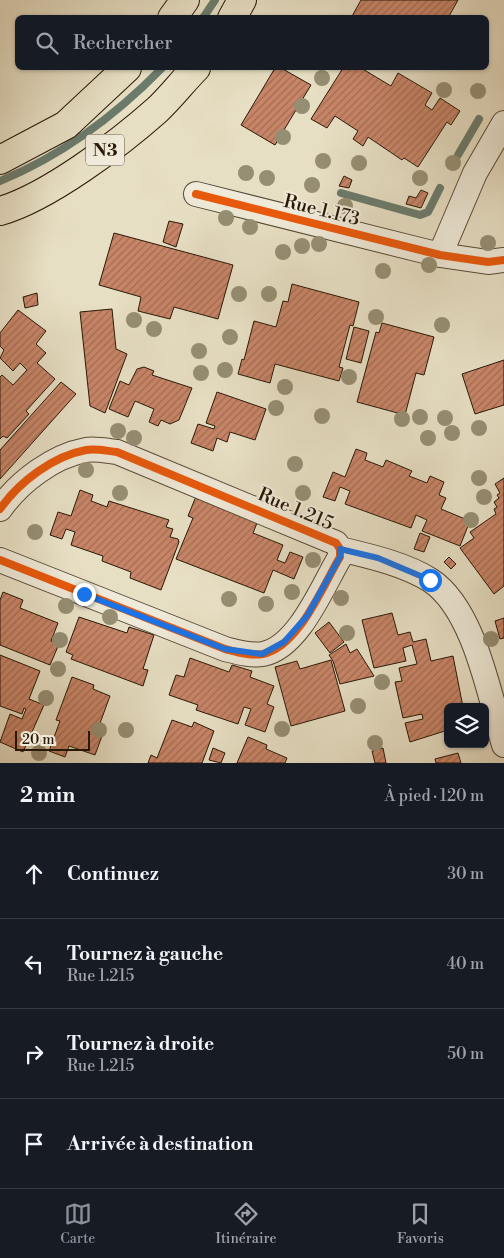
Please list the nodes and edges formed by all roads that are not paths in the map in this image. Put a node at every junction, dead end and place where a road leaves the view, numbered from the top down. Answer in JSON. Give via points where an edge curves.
{"nodes":[{"id":1,"x":185,"y":0,"type":"edge"},
{"id":2,"x":242,"y":0,"type":"edge"},
{"id":3,"x":174,"y":15,"type":"edge"},
{"id":4,"x":234,"y":15,"type":"edge"},
{"id":5,"x":125,"y":70,"type":"edge"},
{"id":6,"x":194,"y":70,"type":"edge"},
{"id":7,"x":504,"y":123,"type":"edge"},
{"id":8,"x":0,"y":160,"type":"edge"},
{"id":9,"x":196,"y":194,"type":"dead end"},
{"id":10,"x":0,"y":211,"type":"edge"},
{"id":11,"x":440,"y":255,"type":"junction"},
{"id":12,"x":504,"y":260,"type":"edge"},
{"id":13,"x":0,"y":509,"type":"edge"},
{"id":14,"x":340,"y":549,"type":"junction"},
{"id":15,"x":0,"y":560,"type":"edge"},
{"id":16,"x":504,"y":744,"type":"edge"}],
"edges":[{"from":1,"to":3,"type":"highway"},
{"from":2,"to":4,"type":"highway"},
{"from":5,"to":8,"type":"highway","number":"N3","via":[[66,125]]},
{"from":6,"to":10,"type":"highway","number":"N3","via":[[157,109],[84,166],[47,189]]},
{"from":7,"to":11,"type":"street","via":[[475,173]]},
{"from":9,"to":11,"type":"street","name":"Rue 1.173"},
{"from":11,"to":12,"type":"street","name":"Rue 1.173","via":[[488,262]]},
{"from":13,"to":14,"type":"street","name":"Rue 1.215","via":[[26,481],[54,461],[86,450],[117,452],[336,543]]},
{"from":14,"to":15,"type":"street","name":"Rue 1.215","via":[[340,557],[307,616],[284,642],[269,652],[253,655],[225,649]]},
{"from":14,"to":16,"type":"street","via":[[378,558],[430,580],[457,608],[469,628]]}]}
